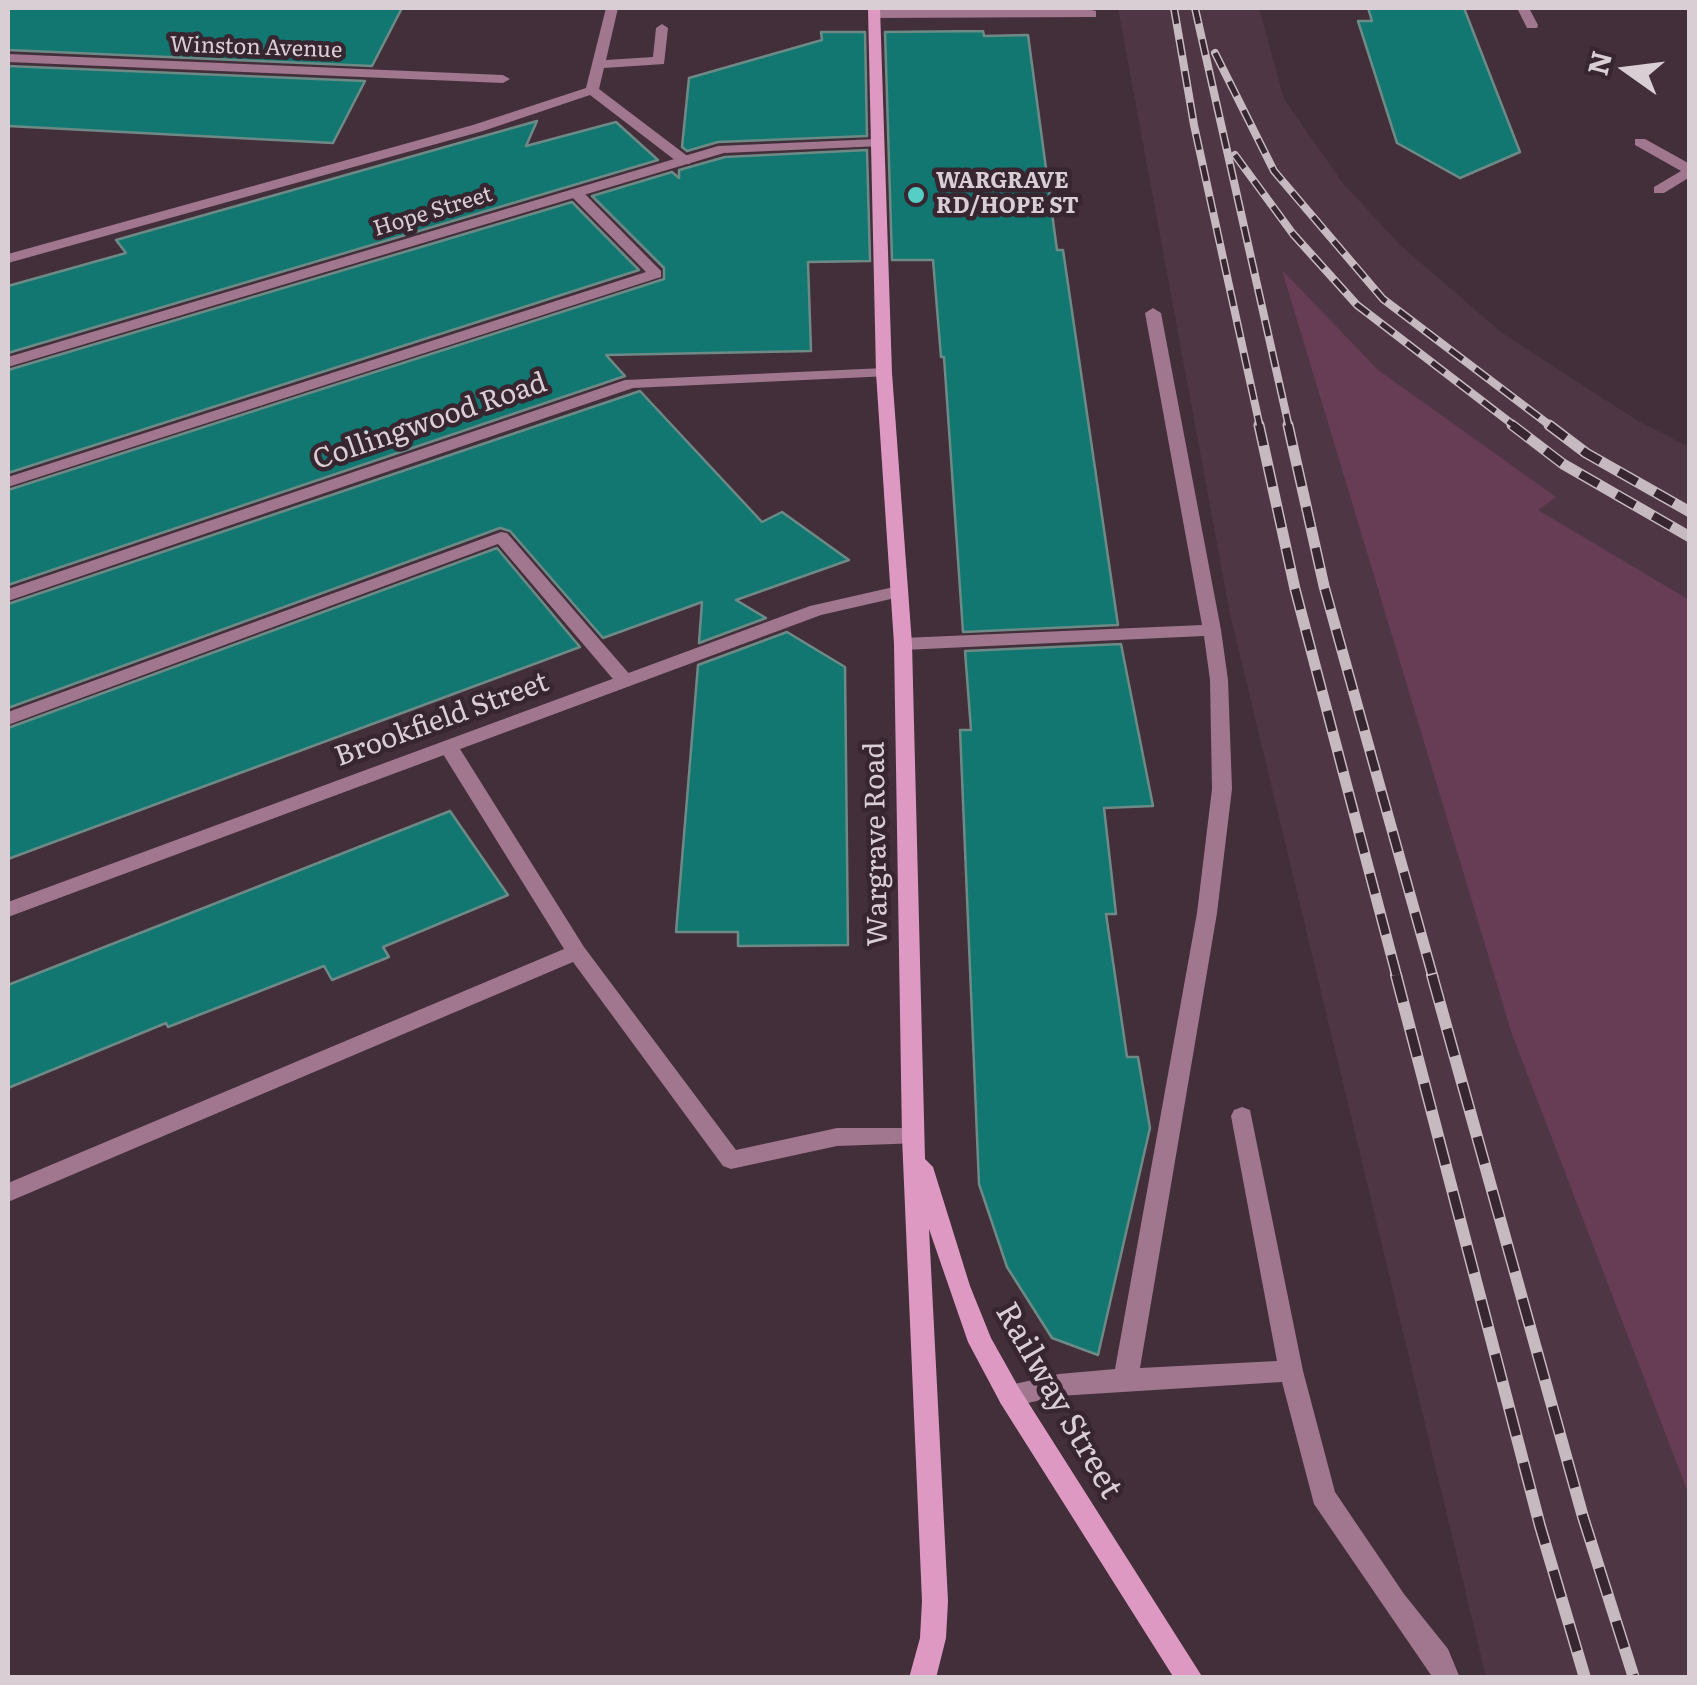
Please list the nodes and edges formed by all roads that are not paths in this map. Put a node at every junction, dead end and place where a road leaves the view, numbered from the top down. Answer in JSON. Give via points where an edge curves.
{"nodes":[{"id":1,"x":612,"y":8,"type":"edge"},
{"id":2,"x":1523,"y":8,"type":"edge"},
{"id":3,"x":874,"y":11,"type":"edge"},
{"id":4,"x":1091,"y":14,"type":"dead end"},
{"id":5,"x":1532,"y":25,"type":"dead end"},
{"id":6,"x":662,"y":28,"type":"dead end"},
{"id":7,"x":8,"y":58,"type":"edge"},
{"id":8,"x":600,"y":64,"type":"junction"},
{"id":9,"x":503,"y":78,"type":"dead end"},
{"id":10,"x":592,"y":90,"type":"junction"},
{"id":11,"x":1640,"y":142,"type":"dead end"},
{"id":12,"x":878,"y":143,"type":"junction"},
{"id":13,"x":684,"y":161,"type":"junction"},
{"id":14,"x":1690,"y":170,"type":"edge"},
{"id":15,"x":1659,"y":190,"type":"dead end"},
{"id":16,"x":576,"y":193,"type":"junction"},
{"id":17,"x":8,"y":259,"type":"edge"},
{"id":18,"x":1153,"y":313,"type":"dead end"},
{"id":19,"x":8,"y":362,"type":"edge"},
{"id":20,"x":884,"y":373,"type":"junction"},
{"id":21,"x":8,"y":482,"type":"edge"},
{"id":22,"x":898,"y":592,"type":"junction"},
{"id":23,"x":8,"y":594,"type":"edge"},
{"id":24,"x":1212,"y":630,"type":"junction"},
{"id":25,"x":903,"y":644,"type":"junction"},
{"id":26,"x":625,"y":681,"type":"junction"},
{"id":27,"x":8,"y":719,"type":"edge"},
{"id":28,"x":448,"y":746,"type":"junction"},
{"id":29,"x":8,"y":910,"type":"edge"},
{"id":30,"x":577,"y":952,"type":"junction"},
{"id":31,"x":1242,"y":1116,"type":"dead end"},
{"id":32,"x":913,"y":1137,"type":"junction"},
{"id":33,"x":8,"y":1192,"type":"edge"},
{"id":34,"x":1291,"y":1371,"type":"junction"},
{"id":35,"x":1126,"y":1378,"type":"junction"},
{"id":36,"x":1010,"y":1396,"type":"junction"},
{"id":37,"x":922,"y":1678,"type":"edge"},
{"id":38,"x":1190,"y":1678,"type":"edge"},
{"id":39,"x":1447,"y":1678,"type":"edge"}],
"edges":[{"from":1,"to":8,"type":"street"},
{"from":2,"to":5,"type":"street"},
{"from":3,"to":4,"type":"street"},
{"from":3,"to":12,"type":"street","name":"Wargrave Road"},
{"from":6,"to":8,"type":"street","via":[[659,61]]},
{"from":7,"to":9,"type":"street","name":"Winston Avenue"},
{"from":8,"to":10,"type":"street"},
{"from":10,"to":13,"type":"street"},
{"from":10,"to":17,"type":"street"},
{"from":11,"to":14,"type":"street"},
{"from":12,"to":13,"type":"street","name":"Hope Street","via":[[723,150]]},
{"from":12,"to":20,"type":"street","name":"Wargrave Road"},
{"from":13,"to":16,"type":"street","name":"Hope Street"},
{"from":14,"to":15,"type":"street"},
{"from":16,"to":19,"type":"street","name":"Hope Street"},
{"from":16,"to":21,"type":"street","via":[[656,274]]},
{"from":18,"to":24,"type":"street"},
{"from":20,"to":22,"type":"street","name":"Wargrave Road"},
{"from":20,"to":23,"type":"street","name":"Collingwood Road","via":[[632,384]]},
{"from":22,"to":25,"type":"street","name":"Wargrave Road"},
{"from":22,"to":26,"type":"street","name":"Brookfield Street","via":[[816,610]]},
{"from":24,"to":25,"type":"street"},
{"from":24,"to":35,"type":"street","via":[[1220,806]]},
{"from":25,"to":32,"type":"street","name":"Wargrave Road"},
{"from":26,"to":27,"type":"street","via":[[501,538]]},
{"from":26,"to":28,"type":"street","name":"Brookfield Street"},
{"from":28,"to":29,"type":"street","name":"Brookfield Street"},
{"from":28,"to":30,"type":"street"},
{"from":30,"to":32,"type":"street","via":[[731,1160],[837,1137]]},
{"from":30,"to":33,"type":"street"},
{"from":31,"to":34,"type":"street"},
{"from":32,"to":36,"type":"street","name":"Railway Street","via":[[958,1286]]},
{"from":32,"to":37,"type":"street","name":"Wargrave Road","via":[[935,1601]]},
{"from":34,"to":35,"type":"street"},
{"from":34,"to":39,"type":"street","via":[[1323,1496]]},
{"from":35,"to":36,"type":"street"},
{"from":36,"to":38,"type":"street","name":"Railway Street"}]}
